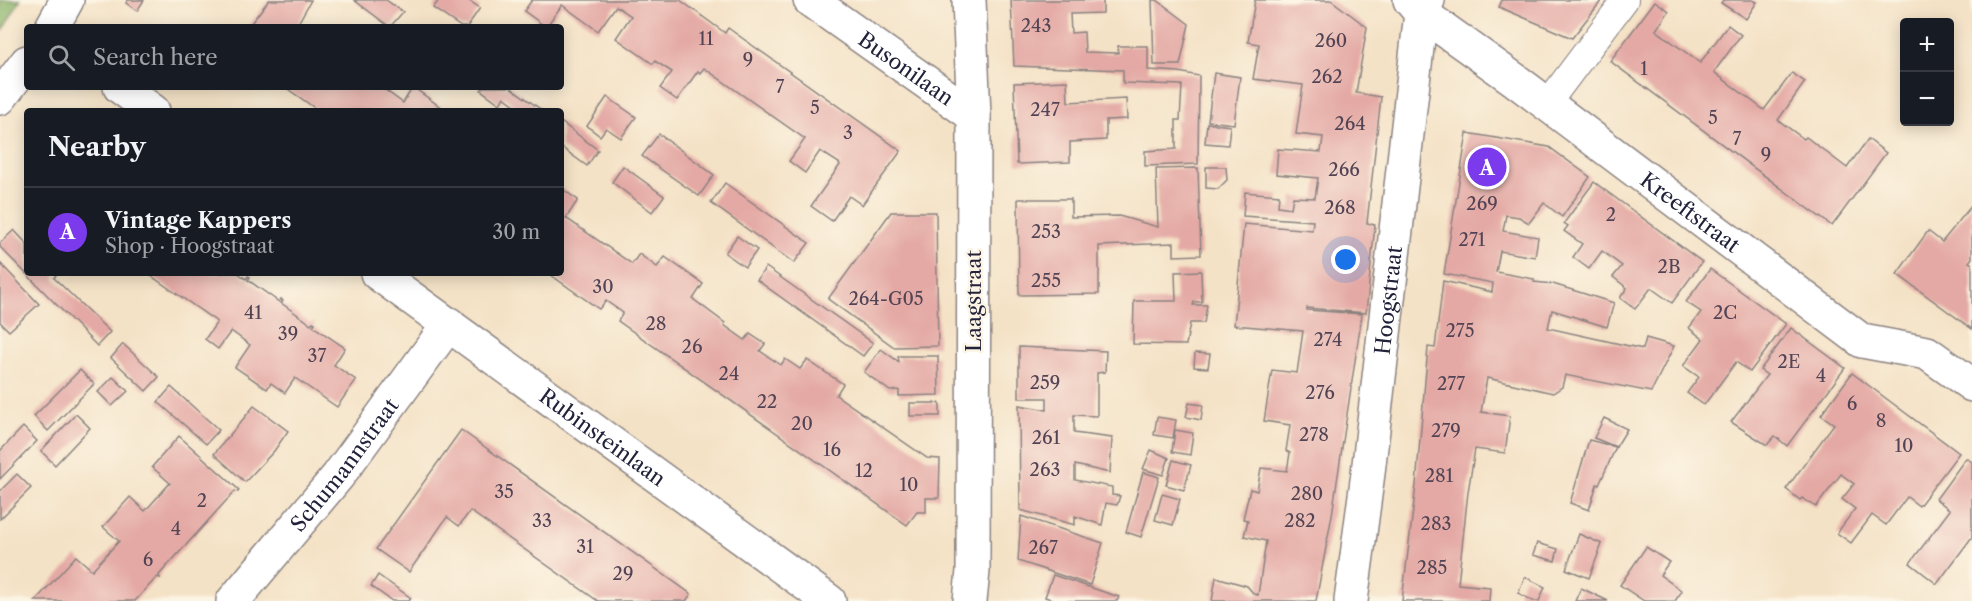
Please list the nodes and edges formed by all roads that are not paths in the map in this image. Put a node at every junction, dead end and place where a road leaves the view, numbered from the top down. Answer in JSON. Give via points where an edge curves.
{"nodes":[{"id":1,"x":67,"y":0,"type":"edge"},
{"id":2,"x":810,"y":0,"type":"edge"},
{"id":3,"x":969,"y":0,"type":"edge"},
{"id":4,"x":1625,"y":0,"type":"edge"},
{"id":5,"x":1420,"y":4,"type":"edge"},
{"id":6,"x":54,"y":24,"type":"edge"},
{"id":7,"x":24,"y":66,"type":"edge"},
{"id":8,"x":124,"y":90,"type":"edge"},
{"id":9,"x":0,"y":98,"type":"edge"},
{"id":10,"x":1547,"y":104,"type":"junction"},
{"id":11,"x":149,"y":108,"type":"edge"},
{"id":12,"x":974,"y":116,"type":"junction"},
{"id":13,"x":381,"y":276,"type":"edge"},
{"id":14,"x":449,"y":324,"type":"junction"},
{"id":15,"x":1972,"y":385,"type":"edge"},
{"id":16,"x":233,"y":601,"type":"edge"},
{"id":17,"x":829,"y":601,"type":"edge"},
{"id":18,"x":970,"y":601,"type":"edge"},
{"id":19,"x":1351,"y":601,"type":"edge"}],
"edges":[{"from":1,"to":6,"type":"street"},
{"from":2,"to":12,"type":"street","name":"Busonilaan"},
{"from":3,"to":12,"type":"street","name":"Laagstraat"},
{"from":4,"to":10,"type":"lane"},
{"from":5,"to":10,"type":"street","name":"Kreeftstraat"},
{"from":5,"to":19,"type":"street","name":"Hoogstraat"},
{"from":7,"to":9,"type":"street"},
{"from":8,"to":11,"type":"street"},
{"from":10,"to":15,"type":"street","name":"Kreeftstraat","via":[[1862,341],[1927,353]]},
{"from":12,"to":18,"type":"street","name":"Laagstraat"},
{"from":13,"to":14,"type":"street","name":"Rubinsteinlaan"},
{"from":14,"to":16,"type":"street","name":"Schumannstraat","via":[[338,476]]},
{"from":14,"to":17,"type":"street","name":"Rubinsteinlaan"}]}
